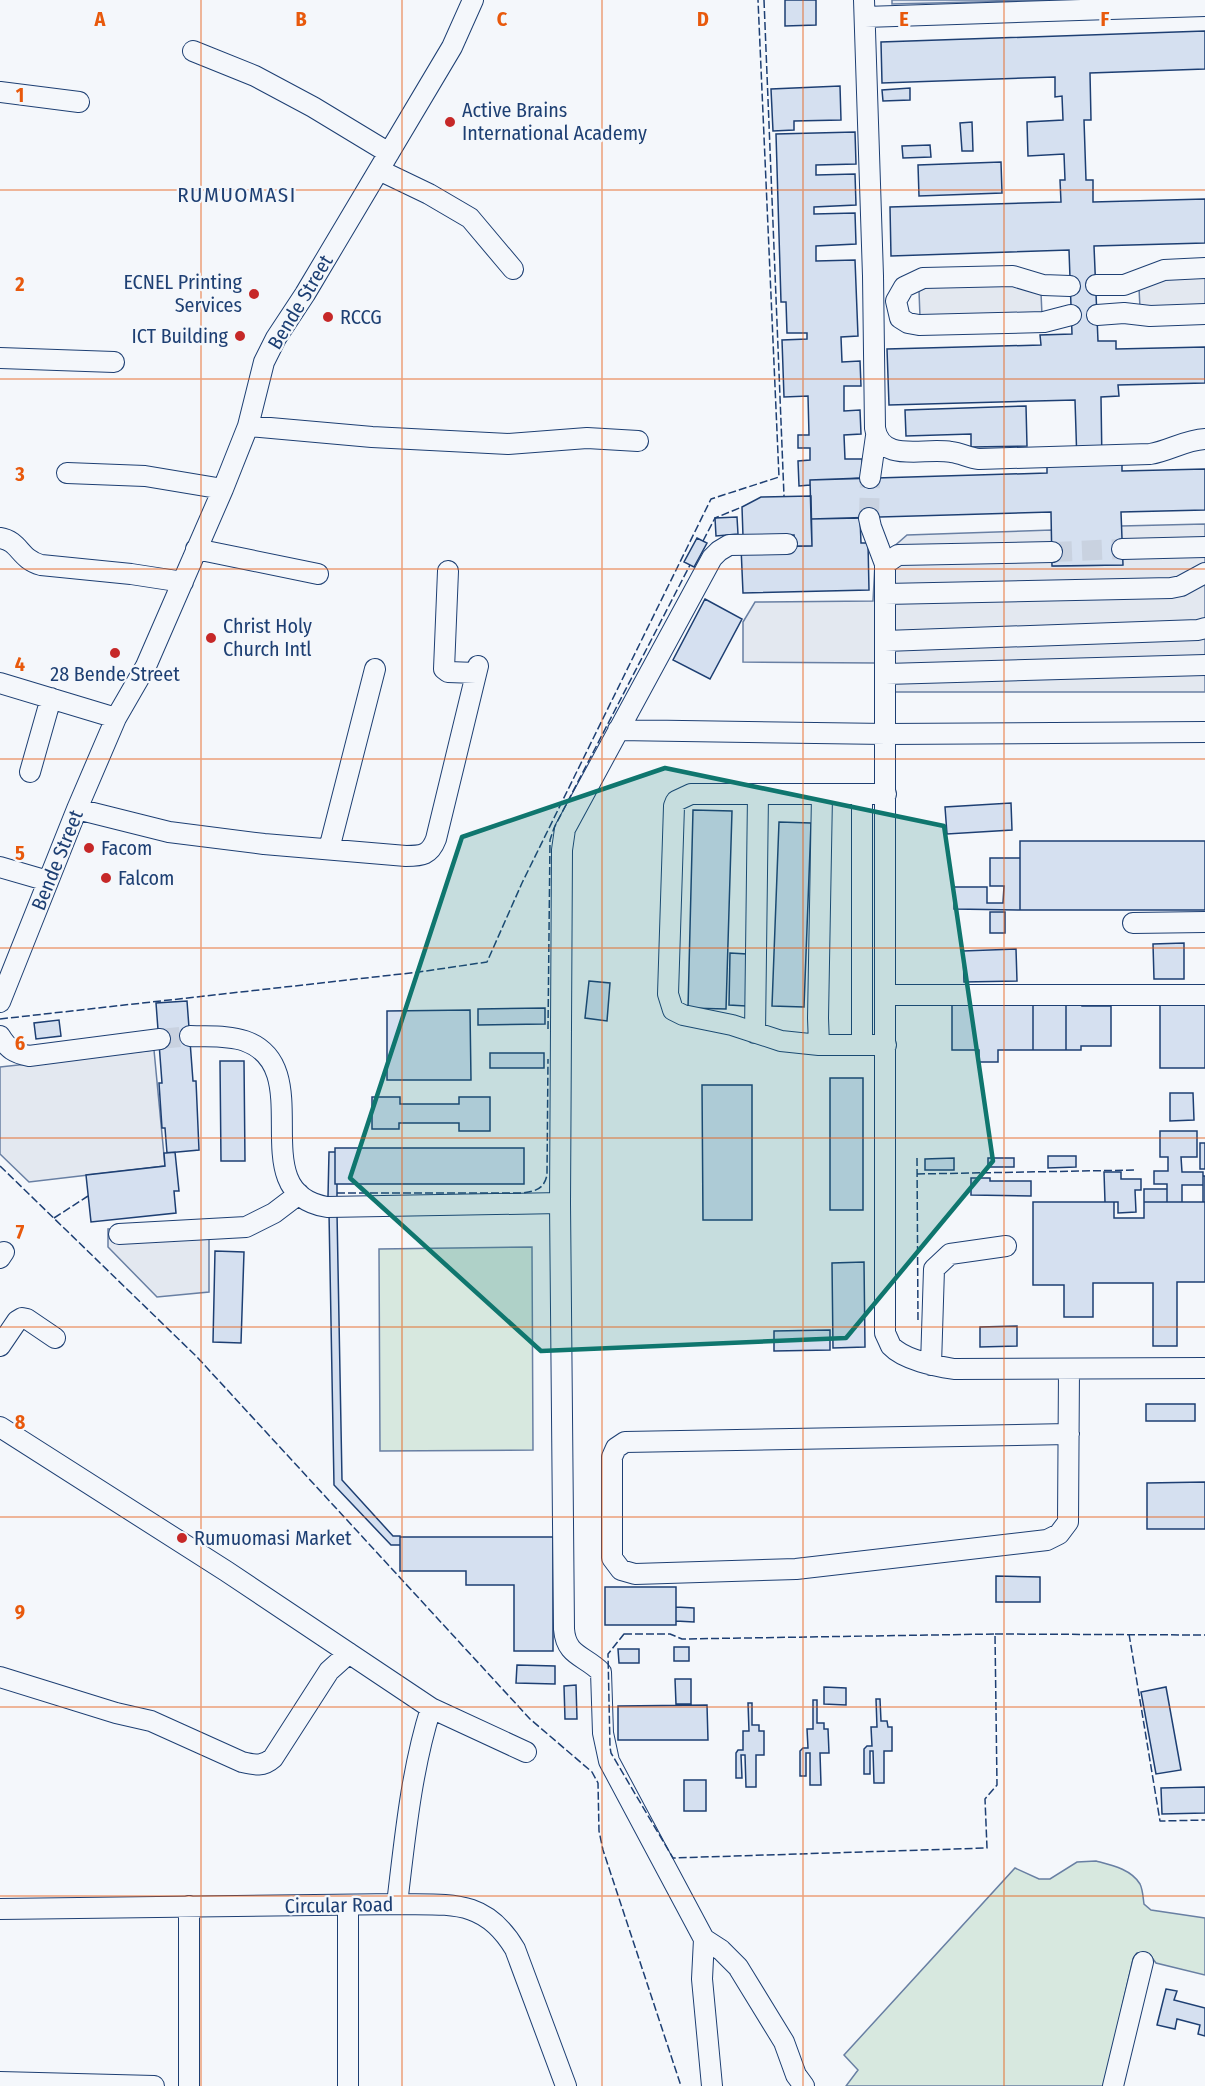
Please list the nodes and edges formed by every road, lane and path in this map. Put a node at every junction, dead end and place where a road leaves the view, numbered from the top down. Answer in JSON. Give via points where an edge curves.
{"nodes":[{"id":1,"x":473,"y":0,"type":"edge"},
{"id":2,"x":1205,"y":6,"type":"edge"},
{"id":3,"x":865,"y":8,"type":"edge"},
{"id":4,"x":193,"y":51,"type":"dead end"},
{"id":5,"x":0,"y":92,"type":"edge"},
{"id":6,"x":79,"y":102,"type":"dead end"},
{"id":7,"x":384,"y":161,"type":"junction"},
{"id":8,"x":1205,"y":268,"type":"edge"},
{"id":9,"x":513,"y":269,"type":"dead end"},
{"id":10,"x":873,"y":276,"type":"junction"},
{"id":11,"x":1096,"y":285,"type":"dead end"},
{"id":12,"x":1124,"y":285,"type":"junction"},
{"id":13,"x":1070,"y":286,"type":"dead end"},
{"id":14,"x":904,"y":287,"type":"junction"},
{"id":15,"x":1124,"y":313,"type":"junction"},
{"id":16,"x":1205,"y":314,"type":"edge"},
{"id":17,"x":1071,"y":315,"type":"dead end"},
{"id":18,"x":1097,"y":315,"type":"dead end"},
{"id":19,"x":0,"y":358,"type":"edge"},
{"id":20,"x":114,"y":362,"type":"dead end"},
{"id":21,"x":248,"y":426,"type":"junction"},
{"id":22,"x":876,"y":436,"type":"junction"},
{"id":23,"x":1205,"y":439,"type":"edge"},
{"id":24,"x":638,"y":441,"type":"dead end"},
{"id":25,"x":67,"y":473,"type":"dead end"},
{"id":26,"x":870,"y":478,"type":"tunnel mouth"},
{"id":27,"x":223,"y":489,"type":"junction"},
{"id":28,"x":869,"y":518,"type":"tunnel mouth"},
{"id":29,"x":0,"y":538,"type":"edge"},
{"id":30,"x":787,"y":544,"type":"dead end"},
{"id":31,"x":1205,"y":547,"type":"edge"},
{"id":32,"x":196,"y":549,"type":"junction"},
{"id":33,"x":1122,"y":549,"type":"tunnel mouth"},
{"id":34,"x":1052,"y":552,"type":"tunnel mouth"},
{"id":35,"x":885,"y":564,"type":"junction"},
{"id":36,"x":448,"y":571,"type":"dead end"},
{"id":37,"x":1205,"y":573,"type":"edge"},
{"id":38,"x":318,"y":574,"type":"dead end"},
{"id":39,"x":183,"y":582,"type":"junction"},
{"id":40,"x":1186,"y":584,"type":"junction"},
{"id":41,"x":1205,"y":593,"type":"edge"},
{"id":42,"x":885,"y":594,"type":"junction"},
{"id":43,"x":1205,"y":628,"type":"edge"},
{"id":44,"x":885,"y":641,"type":"junction"},
{"id":45,"x":1205,"y":664,"type":"edge"},
{"id":46,"x":375,"y":669,"type":"dead end"},
{"id":47,"x":886,"y":674,"type":"junction"},
{"id":48,"x":0,"y":683,"type":"edge"},
{"id":49,"x":51,"y":698,"type":"junction"},
{"id":50,"x":116,"y":718,"type":"junction"},
{"id":51,"x":618,"y":730,"type":"junction"},
{"id":52,"x":1205,"y":732,"type":"edge"},
{"id":53,"x":886,"y":734,"type":"junction"},
{"id":54,"x":30,"y":772,"type":"dead end"},
{"id":55,"x":758,"y":794,"type":"junction"},
{"id":56,"x":886,"y":794,"type":"junction"},
{"id":57,"x":822,"y":795,"type":"junction"},
{"id":58,"x":862,"y":795,"type":"junction"},
{"id":59,"x":77,"y":809,"type":"junction"},
{"id":60,"x":329,"y":849,"type":"junction"},
{"id":61,"x":0,"y":867,"type":"edge"},
{"id":62,"x":48,"y":881,"type":"junction"},
{"id":63,"x":1205,"y":922,"type":"edge"},
{"id":64,"x":1133,"y":923,"type":"dead end"},
{"id":65,"x":886,"y":995,"type":"junction"},
{"id":66,"x":1205,"y":995,"type":"edge"},
{"id":67,"x":0,"y":1002,"type":"edge"},
{"id":68,"x":755,"y":1033,"type":"junction"},
{"id":69,"x":0,"y":1036,"type":"edge"},
{"id":70,"x":190,"y":1036,"type":"tunnel mouth"},
{"id":71,"x":160,"y":1040,"type":"tunnel mouth"},
{"id":72,"x":819,"y":1045,"type":"junction"},
{"id":73,"x":862,"y":1045,"type":"junction"},
{"id":74,"x":886,"y":1045,"type":"junction"},
{"id":75,"x":299,"y":1194,"type":"junction"},
{"id":76,"x":560,"y":1203,"type":"junction"},
{"id":77,"x":119,"y":1234,"type":"dead end"},
{"id":78,"x":1006,"y":1246,"type":"dead end"},
{"id":79,"x":55,"y":1338,"type":"dead end"},
{"id":80,"x":0,"y":1346,"type":"edge"},
{"id":81,"x":931,"y":1365,"type":"junction"},
{"id":82,"x":1205,"y":1368,"type":"edge"},
{"id":83,"x":1069,"y":1369,"type":"junction"},
{"id":84,"x":0,"y":1427,"type":"edge"},
{"id":85,"x":1069,"y":1434,"type":"junction"},
{"id":86,"x":349,"y":1653,"type":"junction"},
{"id":87,"x":0,"y":1677,"type":"edge"},
{"id":88,"x":431,"y":1708,"type":"junction"},
{"id":89,"x":526,"y":1752,"type":"dead end"},
{"id":90,"x":396,"y":1904,"type":"junction"},
{"id":91,"x":348,"y":1905,"type":"junction"},
{"id":92,"x":189,"y":1906,"type":"junction"},
{"id":93,"x":0,"y":1909,"type":"edge"},
{"id":94,"x":704,"y":1939,"type":"junction"},
{"id":95,"x":1143,"y":1962,"type":"dead end"},
{"id":96,"x":0,"y":2082,"type":"edge"},
{"id":97,"x":802,"y":2085,"type":"edge"},
{"id":98,"x":154,"y":2086,"type":"edge"},
{"id":99,"x":189,"y":2086,"type":"edge"},
{"id":100,"x":348,"y":2086,"type":"edge"},
{"id":101,"x":566,"y":2086,"type":"edge"},
{"id":102,"x":712,"y":2086,"type":"edge"},
{"id":103,"x":1113,"y":2086,"type":"edge"}],
"edges":[{"from":1,"to":7,"type":"street","name":"Bende Street","via":[[452,47]]},
{"from":2,"to":3,"type":"street"},
{"from":3,"to":10,"type":"street"},
{"from":4,"to":7,"type":"street","via":[[255,76],[313,107]]},
{"from":5,"to":6,"type":"street"},
{"from":7,"to":9,"type":"street","via":[[470,218]]},
{"from":7,"to":21,"type":"street","name":"Bende Street","via":[[276,338],[264,362]]},
{"from":8,"to":12,"type":"street","via":[[1164,270]]},
{"from":10,"to":14,"type":"street"},
{"from":10,"to":22,"type":"street"},
{"from":11,"to":12,"type":"street"},
{"from":12,"to":15,"type":"street","via":[[1120,297]]},
{"from":13,"to":14,"type":"street","via":[[1043,285],[1013,276],[923,278]]},
{"from":14,"to":17,"type":"street","via":[[896,301],[900,318],[919,325],[1044,322]]},
{"from":15,"to":16,"type":"street"},
{"from":15,"to":18,"type":"street"},
{"from":19,"to":20,"type":"street"},
{"from":21,"to":24,"type":"street","via":[[507,444],[587,438]]},
{"from":21,"to":27,"type":"street","name":"Bende Street"},
{"from":22,"to":23,"type":"street","via":[[881,445],[891,450],[950,451],[979,459],[1150,454]]},
{"from":22,"to":26,"type":"street"},
{"from":25,"to":27,"type":"street","via":[[145,476]]},
{"from":27,"to":32,"type":"street","name":"Bende Street"},
{"from":28,"to":35,"type":"street"},
{"from":29,"to":39,"type":"street","via":[[41,565]]},
{"from":30,"to":51,"type":"street","via":[[729,545],[712,558]]},
{"from":31,"to":33,"type":"street"},
{"from":32,"to":38,"type":"street"},
{"from":32,"to":39,"type":"street","name":"Bende Street"},
{"from":34,"to":35,"type":"street","via":[[898,555]]},
{"from":35,"to":42,"type":"street"},
{"from":36,"to":60,"type":"street","via":[[444,669],[477,669],[436,839],[429,852],[419,856]]},
{"from":37,"to":40,"type":"street"},
{"from":39,"to":50,"type":"street","name":"Bende Street","via":[[146,666]]},
{"from":40,"to":41,"type":"street"},
{"from":40,"to":42,"type":"street","via":[[1171,588]]},
{"from":42,"to":44,"type":"street"},
{"from":43,"to":44,"type":"street"},
{"from":44,"to":47,"type":"street"},
{"from":45,"to":47,"type":"street"},
{"from":46,"to":60,"type":"street"},
{"from":47,"to":53,"type":"street"},
{"from":48,"to":49,"type":"street"},
{"from":49,"to":50,"type":"street"},
{"from":49,"to":54,"type":"street"},
{"from":50,"to":59,"type":"street","name":"Bende Street"},
{"from":51,"to":53,"type":"street"},
{"from":51,"to":76,"type":"street","via":[[565,829],[562,850]]},
{"from":52,"to":53,"type":"street"},
{"from":53,"to":56,"type":"street"},
{"from":55,"to":57,"type":"street"},
{"from":55,"to":68,"type":"street"},
{"from":55,"to":68,"type":"street","via":[[691,794],[676,801],[668,994],[673,1010],[683,1016]]},
{"from":56,"to":58,"type":"street"},
{"from":56,"to":65,"type":"street"},
{"from":57,"to":58,"type":"street"},
{"from":57,"to":72,"type":"street"},
{"from":58,"to":73,"type":"street"},
{"from":59,"to":60,"type":"street","via":[[169,832]]},
{"from":59,"to":62,"type":"street","name":"Bende Street"},
{"from":61,"to":62,"type":"street"},
{"from":62,"to":67,"type":"street","name":"Bende Street"},
{"from":63,"to":64,"type":"street"},
{"from":65,"to":66,"type":"street"},
{"from":65,"to":74,"type":"street"},
{"from":68,"to":72,"type":"street","via":[[781,1041]]},
{"from":69,"to":71,"type":"street","via":[[17,1054],[29,1056]]},
{"from":70,"to":75,"type":"street","via":[[245,1041],[269,1057],[278,1075],[286,1176]]},
{"from":72,"to":73,"type":"street"},
{"from":73,"to":74,"type":"street"},
{"from":74,"to":81,"type":"street","via":[[885,1333],[891,1345],[902,1353]]},
{"from":75,"to":76,"type":"street","via":[[327,1207]]},
{"from":75,"to":77,"type":"street","via":[[274,1214],[246,1227]]},
{"from":76,"to":94,"type":"street","via":[[565,1642],[571,1651],[601,1672],[603,1733],[609,1761]]},
{"from":78,"to":81,"type":"street","via":[[950,1254],[934,1269]]},
{"from":79,"to":80,"type":"street","via":[[22,1318]]},
{"from":81,"to":83,"type":"street","via":[[982,1370]]},
{"from":82,"to":83,"type":"street"},
{"from":83,"to":85,"type":"street"},
{"from":84,"to":86,"type":"street"},
{"from":85,"to":85,"type":"street","via":[[625,1442],[612,1457],[612,1558],[621,1570],[635,1574],[796,1569],[1047,1540],[1059,1534],[1068,1522]]},
{"from":86,"to":87,"type":"street","via":[[329,1671],[273,1758],[256,1766],[151,1722]]},
{"from":86,"to":88,"type":"street"},
{"from":88,"to":89,"type":"street"},
{"from":88,"to":90,"type":"street","via":[[412,1788]]},
{"from":90,"to":91,"type":"street","name":"Circular Road"},
{"from":90,"to":101,"type":"street","name":"Circular Road","via":[[475,1910],[505,1933],[515,1949]]},
{"from":91,"to":92,"type":"street","name":"Circular Road"},
{"from":91,"to":100,"type":"street"},
{"from":92,"to":93,"type":"street","name":"Circular Road"},
{"from":92,"to":99,"type":"street"},
{"from":94,"to":97,"type":"street","via":[[738,1967],[784,2042]]},
{"from":94,"to":102,"type":"street","via":[[702,1979]]},
{"from":95,"to":103,"type":"street"},
{"from":96,"to":98,"type":"street"}]}
